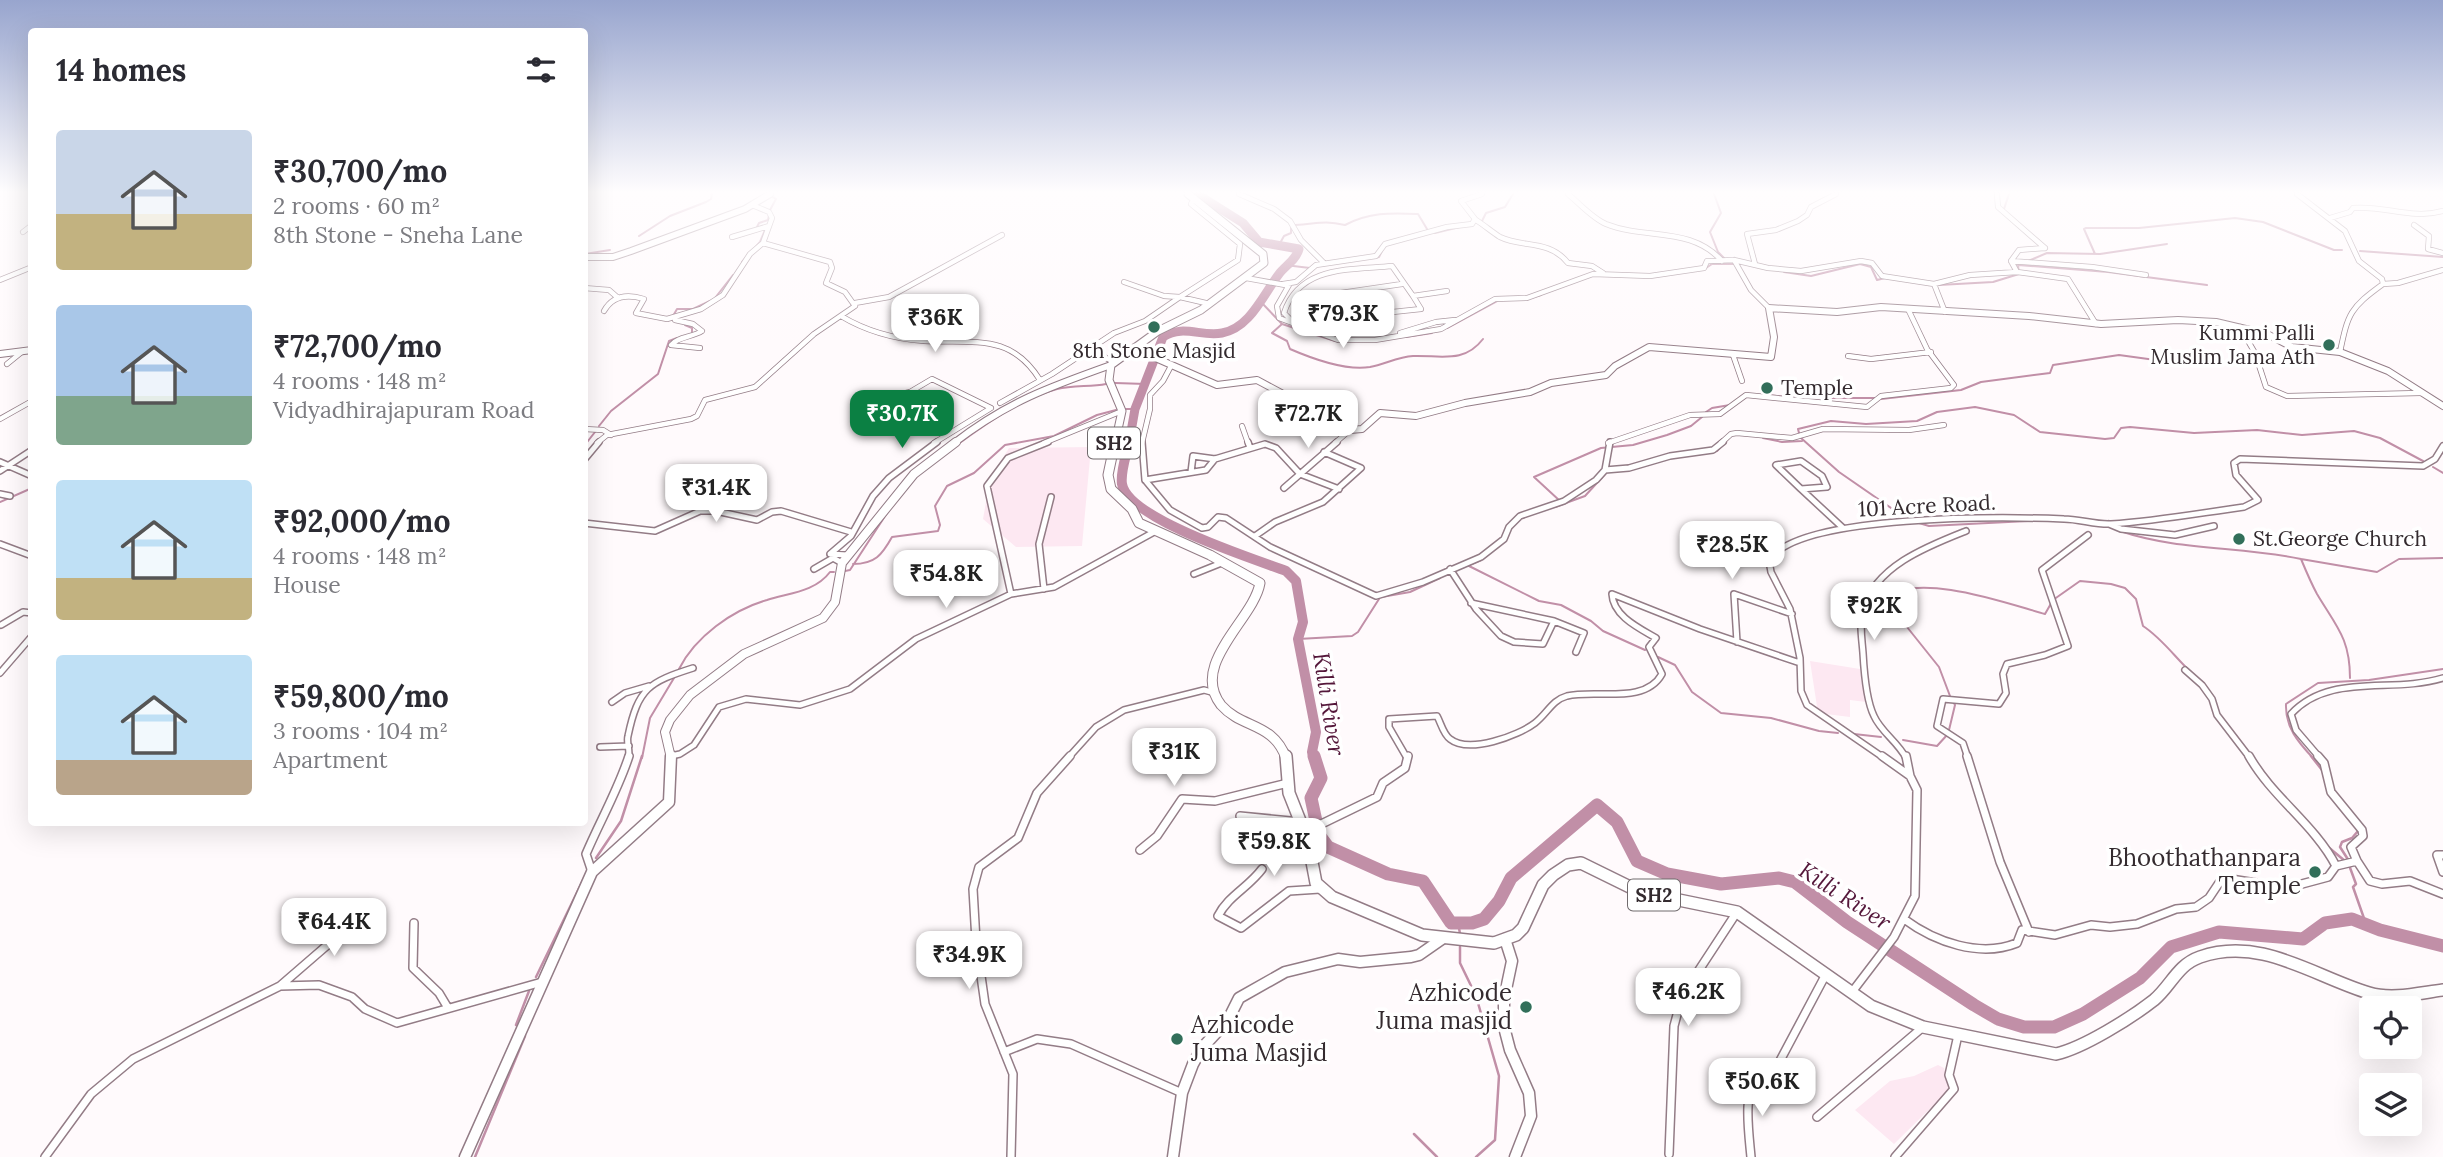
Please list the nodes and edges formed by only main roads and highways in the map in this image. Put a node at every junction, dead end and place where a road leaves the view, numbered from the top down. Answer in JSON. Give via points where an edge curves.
{"nodes":[{"id":1,"x":639,"y":248,"type":"edge"},
{"id":2,"x":1255,"y":248,"type":"edge"},
{"id":3,"x":588,"y":257,"type":"edge"},
{"id":4,"x":1133,"y":348,"type":"junction"},
{"id":5,"x":28,"y":350,"type":"edge"},
{"id":6,"x":0,"y":354,"type":"edge"},
{"id":7,"x":1112,"y":363,"type":"junction"},
{"id":8,"x":2443,"y":406,"type":"edge"},
{"id":9,"x":1442,"y":939,"type":"junction"},
{"id":10,"x":1505,"y":939,"type":"junction"},
{"id":11,"x":2443,"y":990,"type":"edge"},
{"id":12,"x":465,"y":1157,"type":"edge"},
{"id":13,"x":1173,"y":1157,"type":"edge"},
{"id":14,"x":1515,"y":1157,"type":"edge"}],
"edges":[{"from":1,"to":3,"type":"main road","via":[[613,257]]},
{"from":2,"to":4,"type":"main road","via":[[1264,262],[1246,278]]},
{"from":4,"to":7,"type":"main road"},
{"from":4,"to":8,"type":"main road","via":[[1217,385],[1257,380],[1350,430],[1362,429],[1380,413],[1416,416],[1530,392],[1551,383],[1606,375],[1649,347],[1768,358],[1773,355],[1774,337],[1769,308],[1826,312],[1881,307],[2096,324],[2178,320],[2240,327],[2292,347],[2340,352],[2388,371]]},
{"from":5,"to":6,"type":"main road"},
{"from":7,"to":9,"type":"main road","number":"SH2","via":[[1109,380],[1122,411],[1108,475],[1111,489],[1139,523],[1253,576],[1261,587],[1226,636],[1216,669],[1215,693],[1222,706],[1274,736],[1285,753],[1290,799],[1306,828],[1320,888],[1422,935]]},
{"from":7,"to":12,"type":"main road","via":[[1004,405],[914,474],[847,555],[835,602],[823,618],[744,654],[677,710],[665,732],[671,756],[669,802],[592,872]]},
{"from":9,"to":10,"type":"main road","via":[[1494,943]]},
{"from":9,"to":13,"type":"main road","via":[[1419,955],[1360,962],[1338,959],[1285,972],[1239,998],[1228,1020],[1193,1064],[1182,1093]]},
{"from":10,"to":11,"type":"main road","number":"SH2","via":[[1523,928],[1543,885],[1561,869],[1575,863],[1590,866],[1640,892],[1737,912],[1871,1006],[1923,1027],[2056,1054],[2073,1050],[2155,999],[2187,962],[2200,957],[2244,951],[2272,955],[2371,992],[2405,996]]},
{"from":10,"to":14,"type":"main road","via":[[1512,961],[1504,1027],[1529,1093],[1531,1116]]}]}
